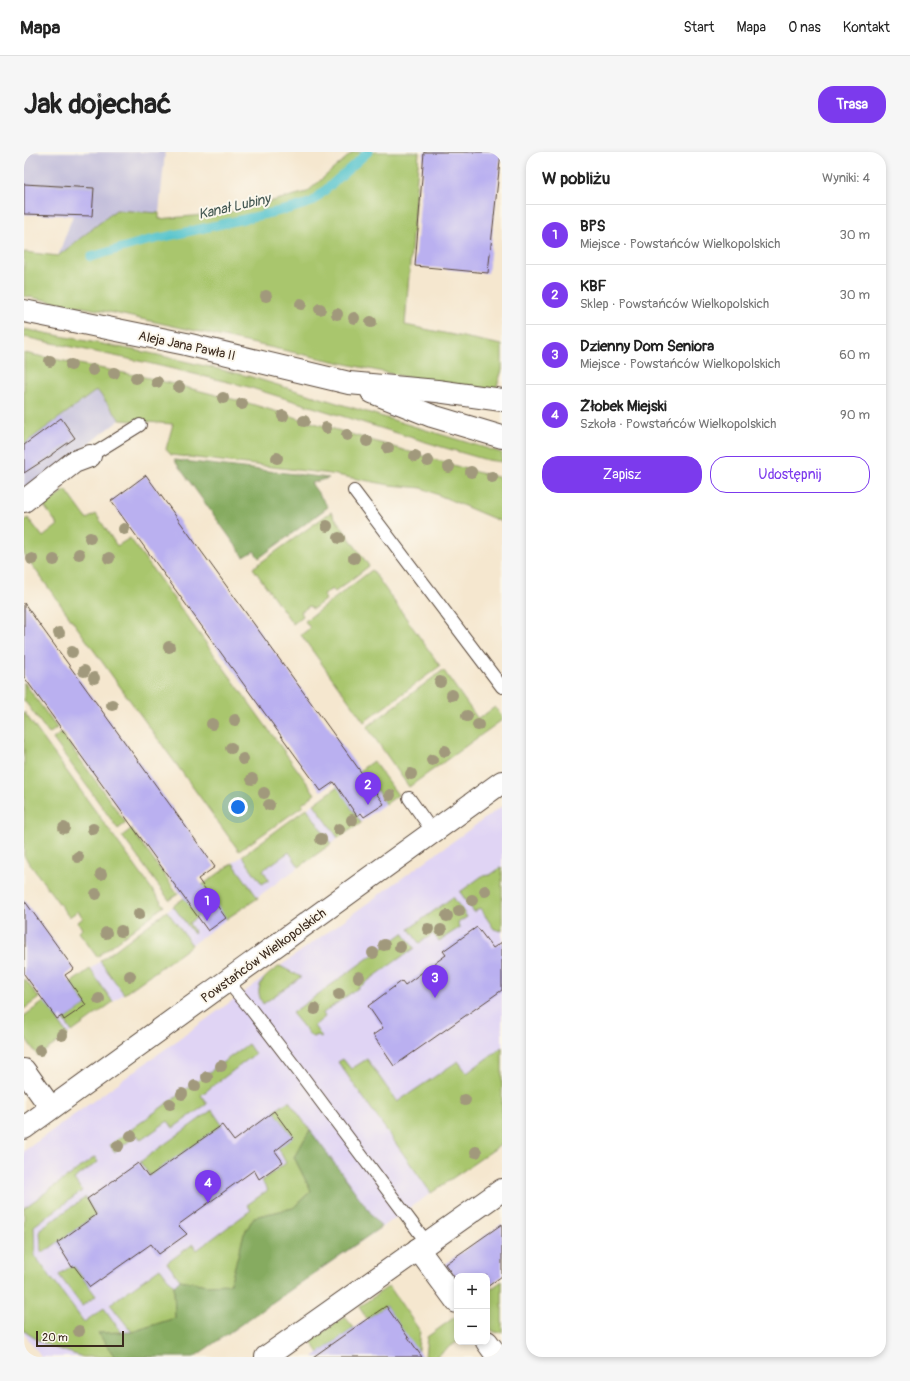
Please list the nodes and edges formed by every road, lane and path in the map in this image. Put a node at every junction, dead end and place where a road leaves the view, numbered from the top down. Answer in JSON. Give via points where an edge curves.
{"nodes":[{"id":1,"x":24,"y":311,"type":"edge"},
{"id":2,"x":349,"y":383,"type":"junction"},
{"id":3,"x":502,"y":400,"type":"edge"},
{"id":4,"x":140,"y":425,"type":"dead end"},
{"id":5,"x":502,"y":437,"type":"edge"},
{"id":6,"x":90,"y":456,"type":"joint"},
{"id":7,"x":354,"y":491,"type":"dead end"},
{"id":8,"x":24,"y":501,"type":"edge"},
{"id":9,"x":502,"y":687,"type":"edge"},
{"id":10,"x":502,"y":782,"type":"edge"},
{"id":11,"x":409,"y":798,"type":"dead end"},
{"id":12,"x":433,"y":832,"type":"junction"},
{"id":13,"x":227,"y":981,"type":"junction"},
{"id":14,"x":24,"y":1070,"type":"edge"},
{"id":15,"x":51,"y":1108,"type":"junction"},
{"id":16,"x":24,"y":1128,"type":"edge"},
{"id":17,"x":502,"y":1190,"type":"edge"},
{"id":18,"x":423,"y":1246,"type":"junction"},
{"id":19,"x":454,"y":1297,"type":"edge"},
{"id":20,"x":266,"y":1357,"type":"edge"}],
"edges":[{"from":1,"to":2,"type":"street","name":"Aleja Jana Pawła II","via":[[186,344]]},
{"from":2,"to":3,"type":"street","name":"Aleja Jana Pawła II"},
{"from":2,"to":5,"type":"street","name":"Aleja Jana Pawła II","via":[[432,416]]},
{"from":4,"to":6,"type":"lane"},
{"from":6,"to":8,"type":"street","via":[[74,462]]},
{"from":7,"to":9,"type":"lane"},
{"from":10,"to":12,"type":"street","name":"Powstańców Wielkopolskich"},
{"from":11,"to":12,"type":"lane"},
{"from":12,"to":13,"type":"street","name":"Powstańców Wielkopolskich"},
{"from":13,"to":15,"type":"street","name":"Powstańców Wielkopolskich"},
{"from":13,"to":18,"type":"lane","via":[[299,1072]]},
{"from":14,"to":15,"type":"street"},
{"from":15,"to":16,"type":"street","name":"Powstańców Wielkopolskich"},
{"from":17,"to":18,"type":"street"},
{"from":18,"to":19,"type":"street"},
{"from":18,"to":20,"type":"street"}]}
